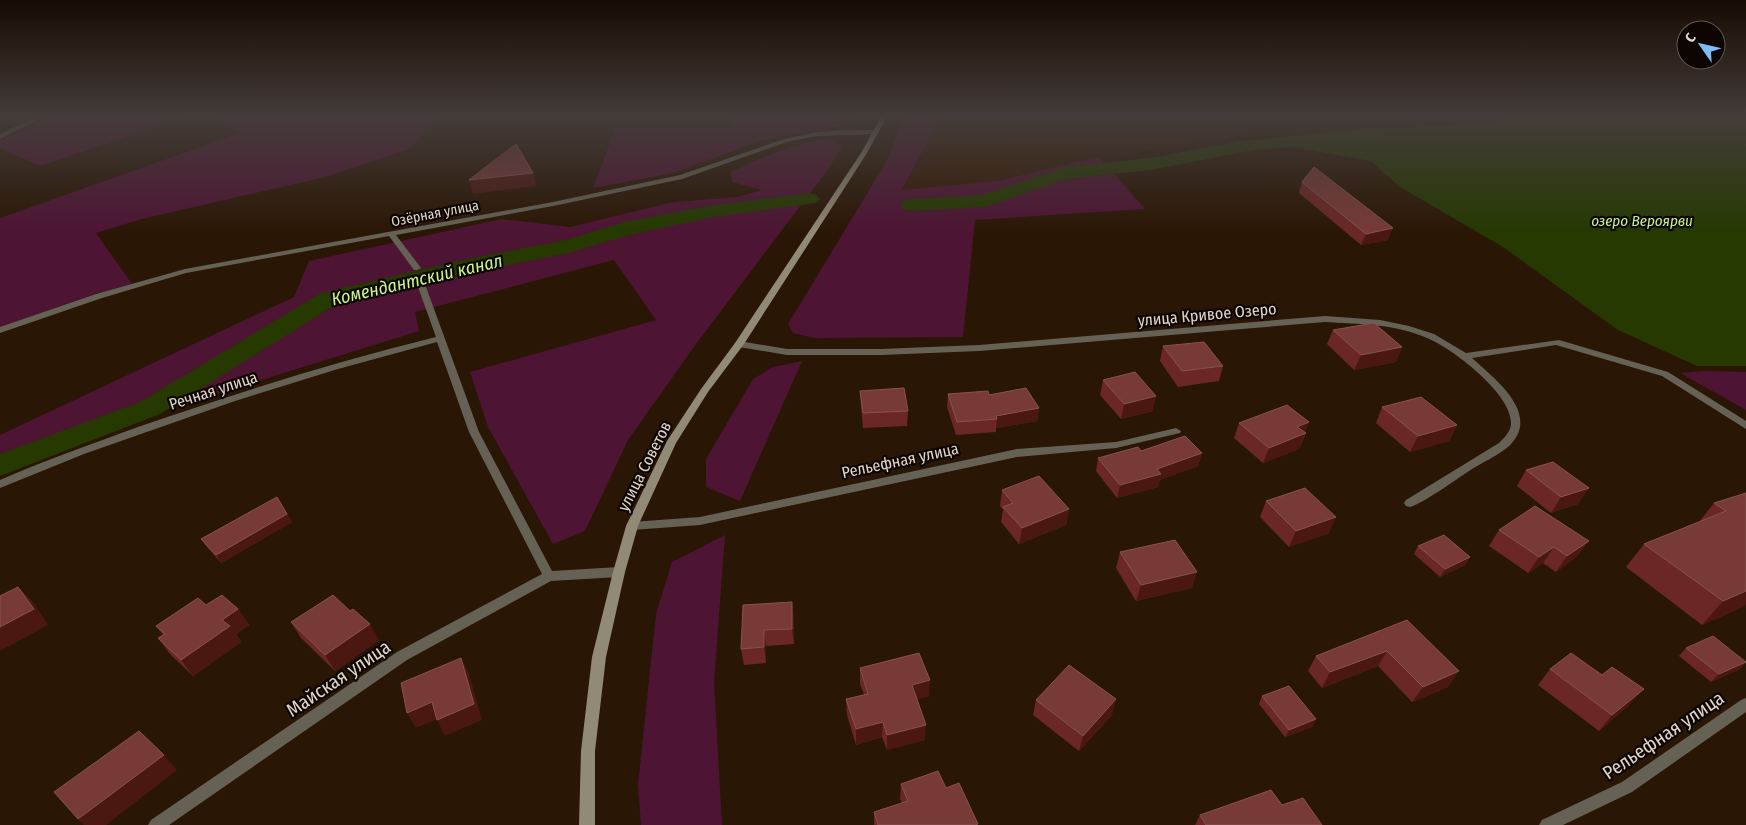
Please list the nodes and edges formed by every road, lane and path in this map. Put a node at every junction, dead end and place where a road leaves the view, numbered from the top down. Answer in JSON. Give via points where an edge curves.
{"nodes":[{"id":1,"x":738,"y":156,"type":"edge"},
{"id":2,"x":861,"y":156,"type":"edge"},
{"id":3,"x":391,"y":234,"type":"junction"},
{"id":4,"x":417,"y":268,"type":"dead end"},
{"id":5,"x":422,"y":287,"type":"dead end"},
{"id":6,"x":0,"y":330,"type":"edge"},
{"id":7,"x":440,"y":339,"type":"junction"},
{"id":8,"x":739,"y":344,"type":"junction"},
{"id":9,"x":1465,"y":356,"type":"junction"},
{"id":10,"x":1746,"y":426,"type":"edge"},
{"id":11,"x":1176,"y":431,"type":"dead end"},
{"id":12,"x":0,"y":484,"type":"edge"},
{"id":13,"x":1410,"y":503,"type":"dead end"},
{"id":14,"x":632,"y":526,"type":"junction"},
{"id":15,"x":619,"y":572,"type":"junction"},
{"id":16,"x":549,"y":576,"type":"junction"},
{"id":17,"x":1746,"y":704,"type":"edge"},
{"id":18,"x":156,"y":825,"type":"edge"},
{"id":19,"x":587,"y":825,"type":"edge"},
{"id":20,"x":1547,"y":825,"type":"edge"}],
"edges":[{"from":1,"to":3,"type":"street","name":"Озёрная улица","via":[[682,177]]},
{"from":2,"to":8,"type":"main road","name":"улица Советов"},
{"from":3,"to":4,"type":"street"},
{"from":3,"to":6,"type":"street","name":"Озёрная улица","via":[[185,272],[99,296]]},
{"from":5,"to":7,"type":"street"},
{"from":7,"to":12,"type":"street","name":"Речная улица","via":[[379,353],[225,401],[45,464]]},
{"from":7,"to":16,"type":"street","via":[[474,432]]},
{"from":8,"to":9,"type":"street","name":"улица Кривое Озеро","via":[[788,352],[979,348],[1325,319],[1380,322],[1406,328],[1431,336]]},
{"from":8,"to":14,"type":"main road","name":"улица Советов","via":[[671,443]]},
{"from":9,"to":10,"type":"street","via":[[1556,342],[1665,374]]},
{"from":9,"to":13,"type":"street","name":"улица Кривое Озеро","via":[[1507,398],[1516,421],[1512,435],[1504,445]]},
{"from":11,"to":14,"type":"street","name":"Рельефная улица","via":[[1116,445],[1017,453],[700,521]]},
{"from":14,"to":15,"type":"main road","name":"улица Советов"},
{"from":15,"to":16,"type":"street"},
{"from":15,"to":19,"type":"main road","name":"улица Советов","via":[[599,657],[588,751]]},
{"from":16,"to":18,"type":"street","name":"Майская улица","via":[[402,656]]},
{"from":17,"to":20,"type":"street","name":"Рельефная улица","via":[[1627,787]]}]}
